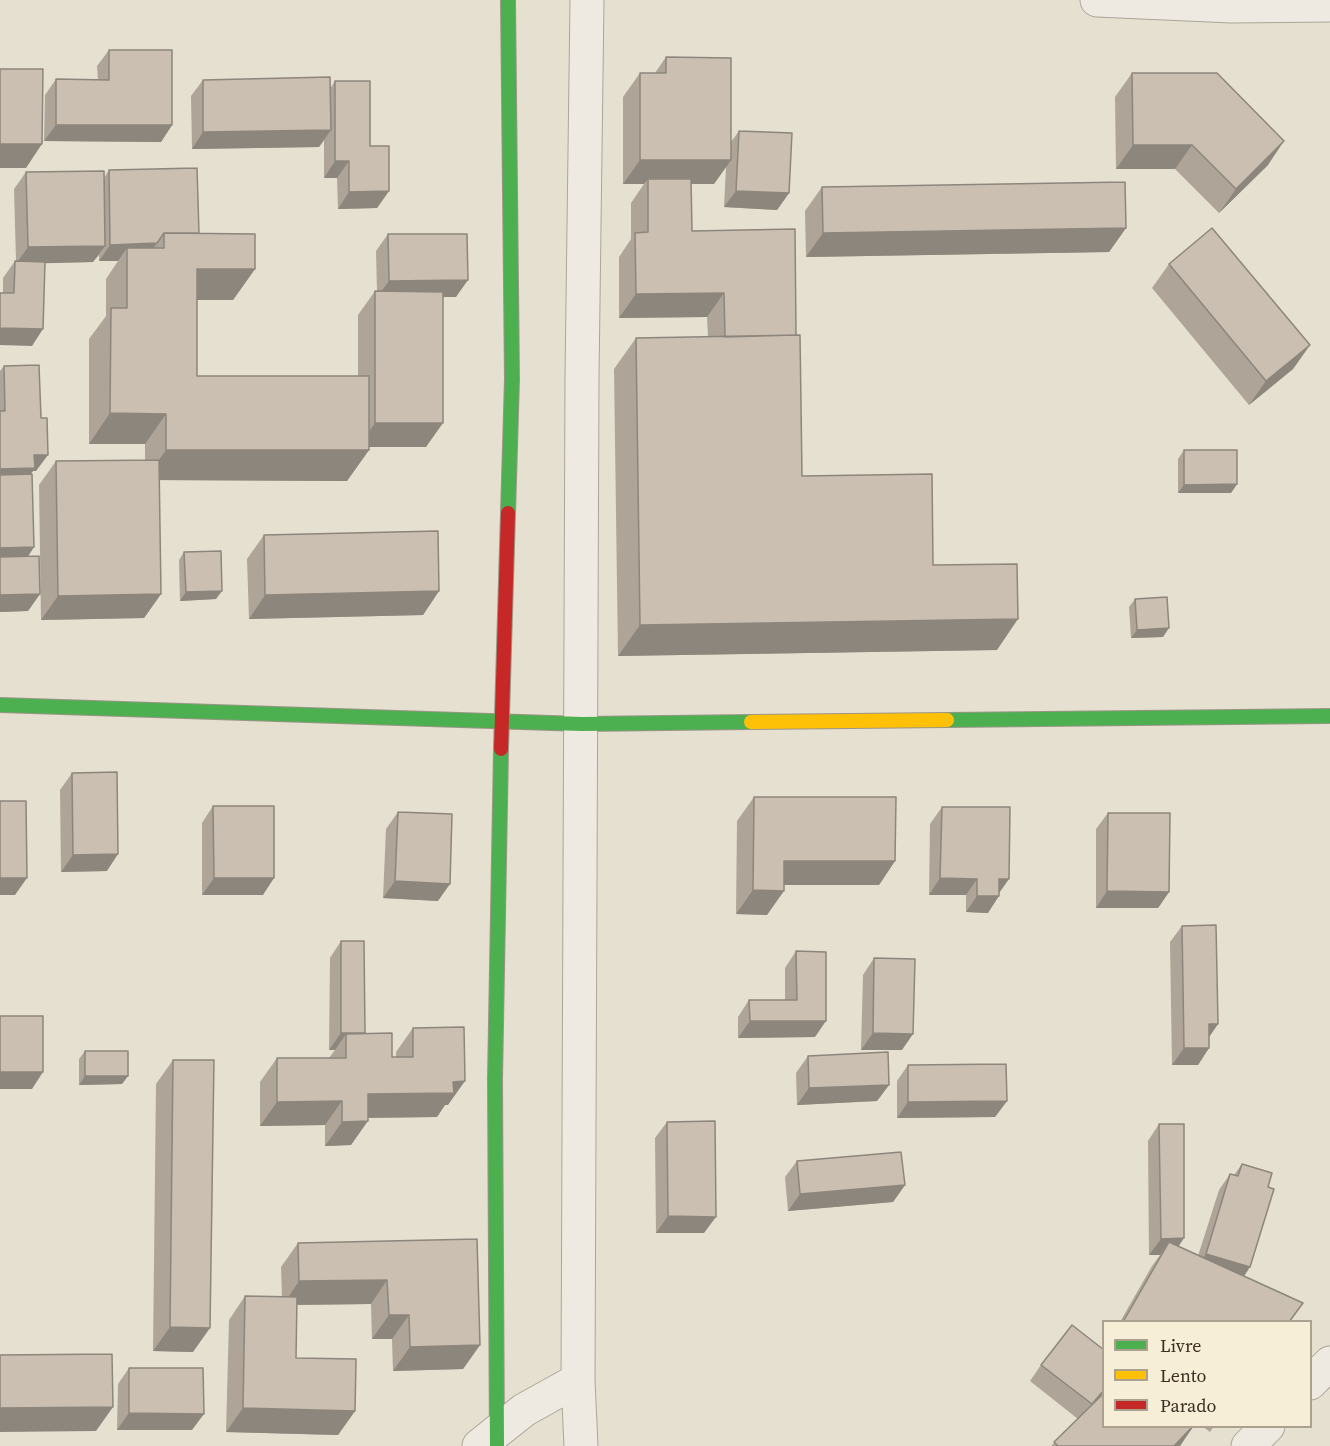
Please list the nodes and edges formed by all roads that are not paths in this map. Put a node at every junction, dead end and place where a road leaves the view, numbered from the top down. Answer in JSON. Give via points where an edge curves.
{"nodes":[{"id":1,"x":508,"y":0,"type":"edge"},
{"id":2,"x":587,"y":0,"type":"edge"},
{"id":3,"x":1097,"y":0,"type":"edge"},
{"id":4,"x":1232,"y":3,"type":"edge"},
{"id":5,"x":1314,"y":4,"type":"edge"},
{"id":6,"x":0,"y":705,"type":"edge"},
{"id":7,"x":1330,"y":716,"type":"edge"},
{"id":8,"x":502,"y":723,"type":"junction"},
{"id":9,"x":582,"y":724,"type":"junction"},
{"id":10,"x":1330,"y":1363,"type":"edge"},
{"id":11,"x":578,"y":1380,"type":"junction"},
{"id":12,"x":1312,"y":1382,"type":"edge"},
{"id":13,"x":1266,"y":1428,"type":"edge"},
{"id":14,"x":491,"y":1442,"type":"edge"},
{"id":15,"x":581,"y":1446,"type":"edge"},
{"id":16,"x":1248,"y":1446,"type":"edge"}],
"edges":[{"from":1,"to":8,"type":"street","via":[[513,379]]},
{"from":2,"to":9,"type":"street"},
{"from":3,"to":4,"type":"street"},
{"from":4,"to":5,"type":"street"},
{"from":6,"to":8,"type":"street"},
{"from":7,"to":9,"type":"street"},
{"from":8,"to":9,"type":"street"},
{"from":8,"to":14,"type":"street"},
{"from":9,"to":11,"type":"street"},
{"from":10,"to":12,"type":"street"},
{"from":11,"to":14,"type":"street","via":[[524,1410]]},
{"from":11,"to":15,"type":"street"},
{"from":13,"to":16,"type":"street"}]}
